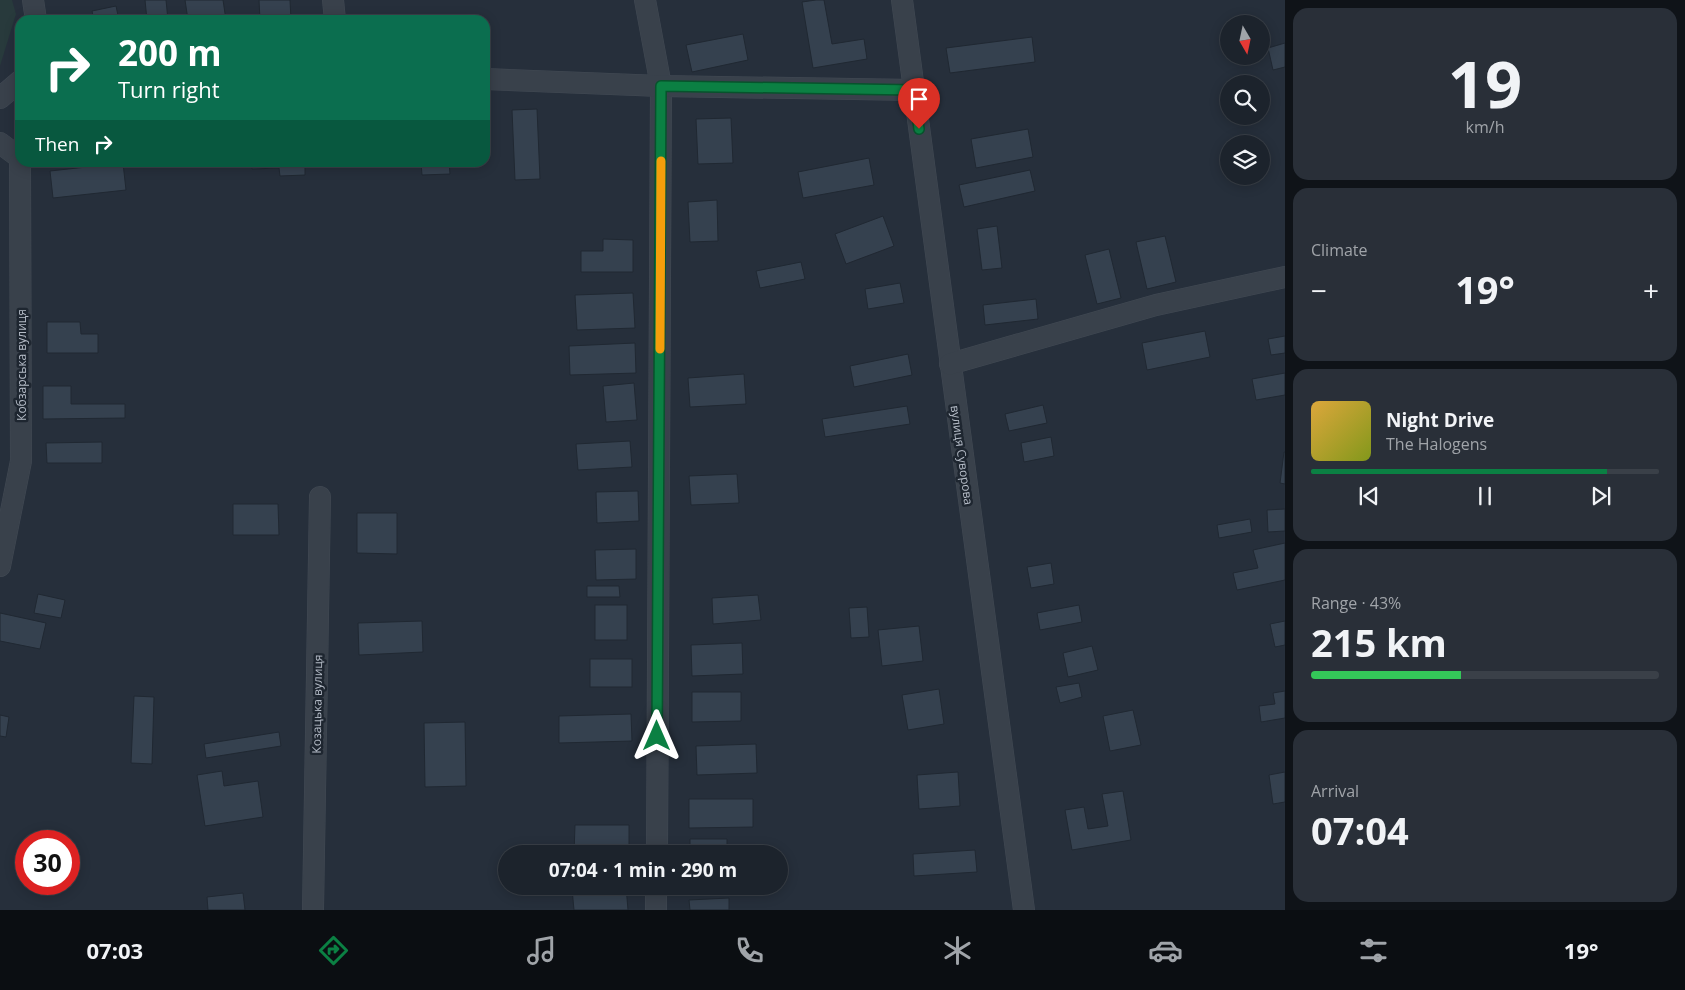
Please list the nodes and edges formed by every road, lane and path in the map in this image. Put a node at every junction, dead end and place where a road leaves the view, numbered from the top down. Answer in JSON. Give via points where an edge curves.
{"nodes":[{"id":1,"x":33,"y":0,"type":"edge"},
{"id":2,"x":334,"y":0,"type":"edge"},
{"id":3,"x":645,"y":0,"type":"edge"},
{"id":4,"x":902,"y":0,"type":"edge"},
{"id":5,"x":35,"y":15,"type":"edge"},
{"id":6,"x":335,"y":15,"type":"edge"},
{"id":7,"x":490,"y":79,"type":"edge"},
{"id":8,"x":15,"y":85,"type":"edge"},
{"id":9,"x":661,"y":86,"type":"junction"},
{"id":10,"x":914,"y":90,"type":"junction"},
{"id":11,"x":0,"y":98,"type":"edge"},
{"id":12,"x":0,"y":143,"type":"edge"},
{"id":13,"x":15,"y":154,"type":"edge"},
{"id":14,"x":20,"y":167,"type":"edge"},
{"id":15,"x":1285,"y":277,"type":"edge"},
{"id":16,"x":950,"y":364,"type":"junction"},
{"id":17,"x":320,"y":497,"type":"dead end"},
{"id":18,"x":0,"y":566,"type":"edge"},
{"id":19,"x":656,"y":845,"type":"edge"},
{"id":20,"x":656,"y":895,"type":"edge"},
{"id":21,"x":313,"y":910,"type":"edge"},
{"id":22,"x":656,"y":910,"type":"edge"},
{"id":23,"x":1024,"y":910,"type":"edge"}],
"edges":[{"from":1,"to":5,"type":"street"},
{"from":2,"to":6,"type":"street"},
{"from":3,"to":9,"type":"street"},
{"from":4,"to":10,"type":"street","name":"вулиця Суворова"},
{"from":7,"to":9,"type":"street"},
{"from":8,"to":11,"type":"street"},
{"from":9,"to":10,"type":"street"},
{"from":9,"to":19,"type":"street"},
{"from":10,"to":16,"type":"street","name":"вулиця Суворова"},
{"from":12,"to":13,"type":"street"},
{"from":14,"to":18,"type":"street","name":"Кобзарська вулиця","via":[[21,461]]},
{"from":15,"to":16,"type":"street","via":[[1156,305]]},
{"from":16,"to":23,"type":"street","name":"вулиця Суворова"},
{"from":17,"to":21,"type":"street","name":"Козацька вулиця"},
{"from":20,"to":22,"type":"street"}]}
